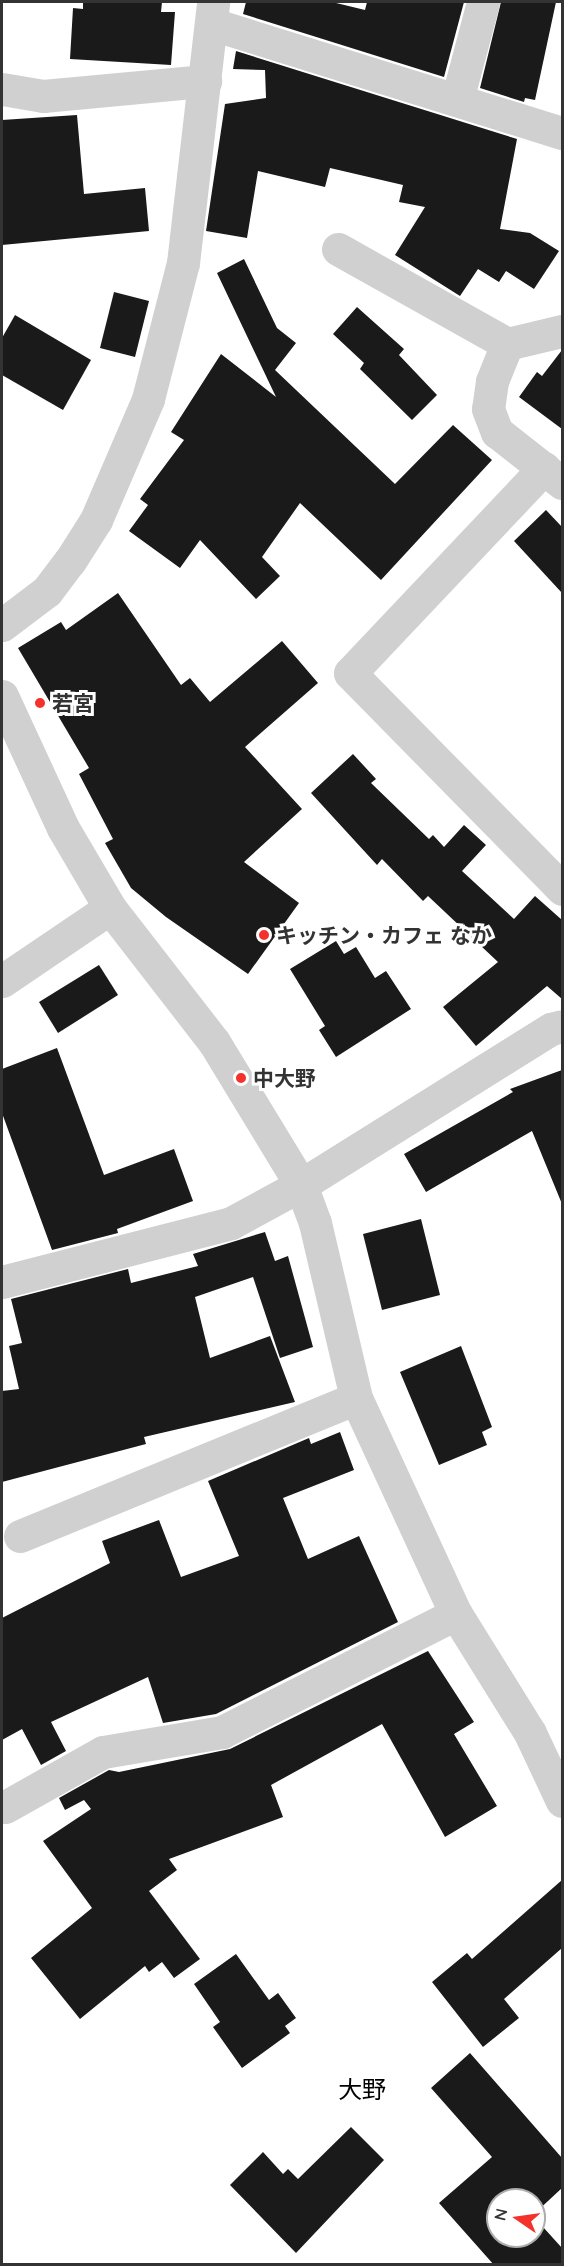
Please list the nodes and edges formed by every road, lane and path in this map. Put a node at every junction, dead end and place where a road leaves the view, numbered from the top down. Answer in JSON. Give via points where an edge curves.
{"nodes":[{"id":1,"x":483,"y":2,"type":"edge"},
{"id":2,"x":213,"y":13,"type":"edge"},
{"id":3,"x":205,"y":81,"type":"junction"},
{"id":4,"x":2,"y":89,"type":"edge"},
{"id":5,"x":457,"y":100,"type":"junction"},
{"id":6,"x":562,"y":133,"type":"edge"},
{"id":7,"x":338,"y":249,"type":"dead end"},
{"id":8,"x":562,"y":331,"type":"edge"},
{"id":9,"x":507,"y":344,"type":"junction"},
{"id":10,"x":554,"y":476,"type":"edge"},
{"id":11,"x":2,"y":625,"type":"edge"},
{"id":12,"x":2,"y":696,"type":"edge"},
{"id":13,"x":562,"y":889,"type":"edge"},
{"id":14,"x":110,"y":908,"type":"junction"},
{"id":15,"x":2,"y":981,"type":"edge"},
{"id":16,"x":562,"y":1026,"type":"edge"},
{"id":17,"x":301,"y":1185,"type":"junction"},
{"id":18,"x":2,"y":1282,"type":"edge"},
{"id":19,"x":356,"y":1398,"type":"junction"},
{"id":20,"x":20,"y":1536,"type":"dead end"},
{"id":21,"x":456,"y":1614,"type":"junction"},
{"id":22,"x":562,"y":1801,"type":"edge"},
{"id":23,"x":5,"y":1807,"type":"dead end"}],
"edges":[{"from":1,"to":5,"type":"street"},
{"from":2,"to":3,"type":"street"},
{"from":2,"to":5,"type":"street"},
{"from":3,"to":4,"type":"street","via":[[43,96]]},
{"from":3,"to":11,"type":"street","via":[[183,263],[148,399],[100,511],[70,561],[47,591]]},
{"from":5,"to":6,"type":"street"},
{"from":7,"to":9,"type":"street"},
{"from":8,"to":9,"type":"street"},
{"from":9,"to":10,"type":"street","via":[[492,381],[488,409],[497,432]]},
{"from":10,"to":13,"type":"street","via":[[350,673]]},
{"from":12,"to":14,"type":"street","via":[[63,828]]},
{"from":14,"to":15,"type":"street"},
{"from":14,"to":17,"type":"street","via":[[214,1042]]},
{"from":16,"to":17,"type":"street","via":[[551,1029]]},
{"from":17,"to":18,"type":"street","via":[[231,1222]]},
{"from":17,"to":19,"type":"street","via":[[315,1223]]},
{"from":19,"to":20,"type":"street"},
{"from":19,"to":21,"type":"street"},
{"from":21,"to":22,"type":"street","via":[[530,1733]]},
{"from":21,"to":23,"type":"street","via":[[222,1732],[103,1752]]}]}
